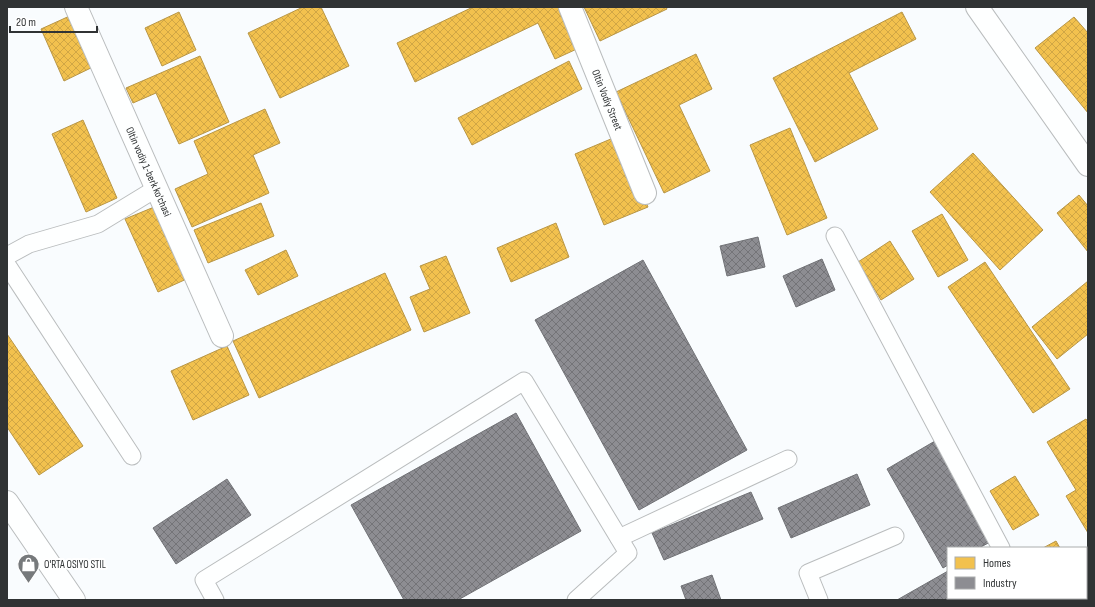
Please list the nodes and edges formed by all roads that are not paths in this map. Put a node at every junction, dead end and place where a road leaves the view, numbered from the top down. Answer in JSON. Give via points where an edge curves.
{"nodes":[{"id":1,"x":76,"y":7,"type":"edge"},
{"id":2,"x":570,"y":7,"type":"edge"},
{"id":3,"x":977,"y":7,"type":"edge"},
{"id":4,"x":1088,"y":165,"type":"edge"},
{"id":5,"x":157,"y":188,"type":"junction"},
{"id":6,"x":645,"y":193,"type":"dead end"},
{"id":7,"x":835,"y":236,"type":"dead end"},
{"id":8,"x":7,"y":256,"type":"edge"},
{"id":9,"x":7,"y":265,"type":"edge"},
{"id":10,"x":222,"y":336,"type":"dead end"},
{"id":11,"x":132,"y":456,"type":"dead end"},
{"id":12,"x":788,"y":459,"type":"dead end"},
{"id":13,"x":7,"y":502,"type":"edge"},
{"id":14,"x":895,"y":536,"type":"dead end"},
{"id":15,"x":619,"y":538,"type":"junction"},
{"id":16,"x":1000,"y":547,"type":"edge"},
{"id":17,"x":74,"y":600,"type":"edge"},
{"id":18,"x":215,"y":600,"type":"edge"},
{"id":19,"x":576,"y":600,"type":"edge"},
{"id":20,"x":819,"y":600,"type":"edge"}],
"edges":[{"from":1,"to":5,"type":"street","name":"Oltin vodiy 1-berk ko'chasi"},
{"from":2,"to":6,"type":"street","name":"Oltin Vodiy Street"},
{"from":3,"to":4,"type":"street"},
{"from":5,"to":8,"type":"lane","via":[[98,224],[29,244]]},
{"from":5,"to":10,"type":"street","name":"Oltin vodiy 1-berk ko'chasi"},
{"from":7,"to":16,"type":"lane"},
{"from":9,"to":11,"type":"lane"},
{"from":12,"to":15,"type":"lane"},
{"from":13,"to":17,"type":"street"},
{"from":14,"to":20,"type":"lane","via":[[808,573]]},
{"from":15,"to":18,"type":"lane","via":[[524,381],[204,580]]},
{"from":15,"to":19,"type":"lane","via":[[628,553]]}]}
